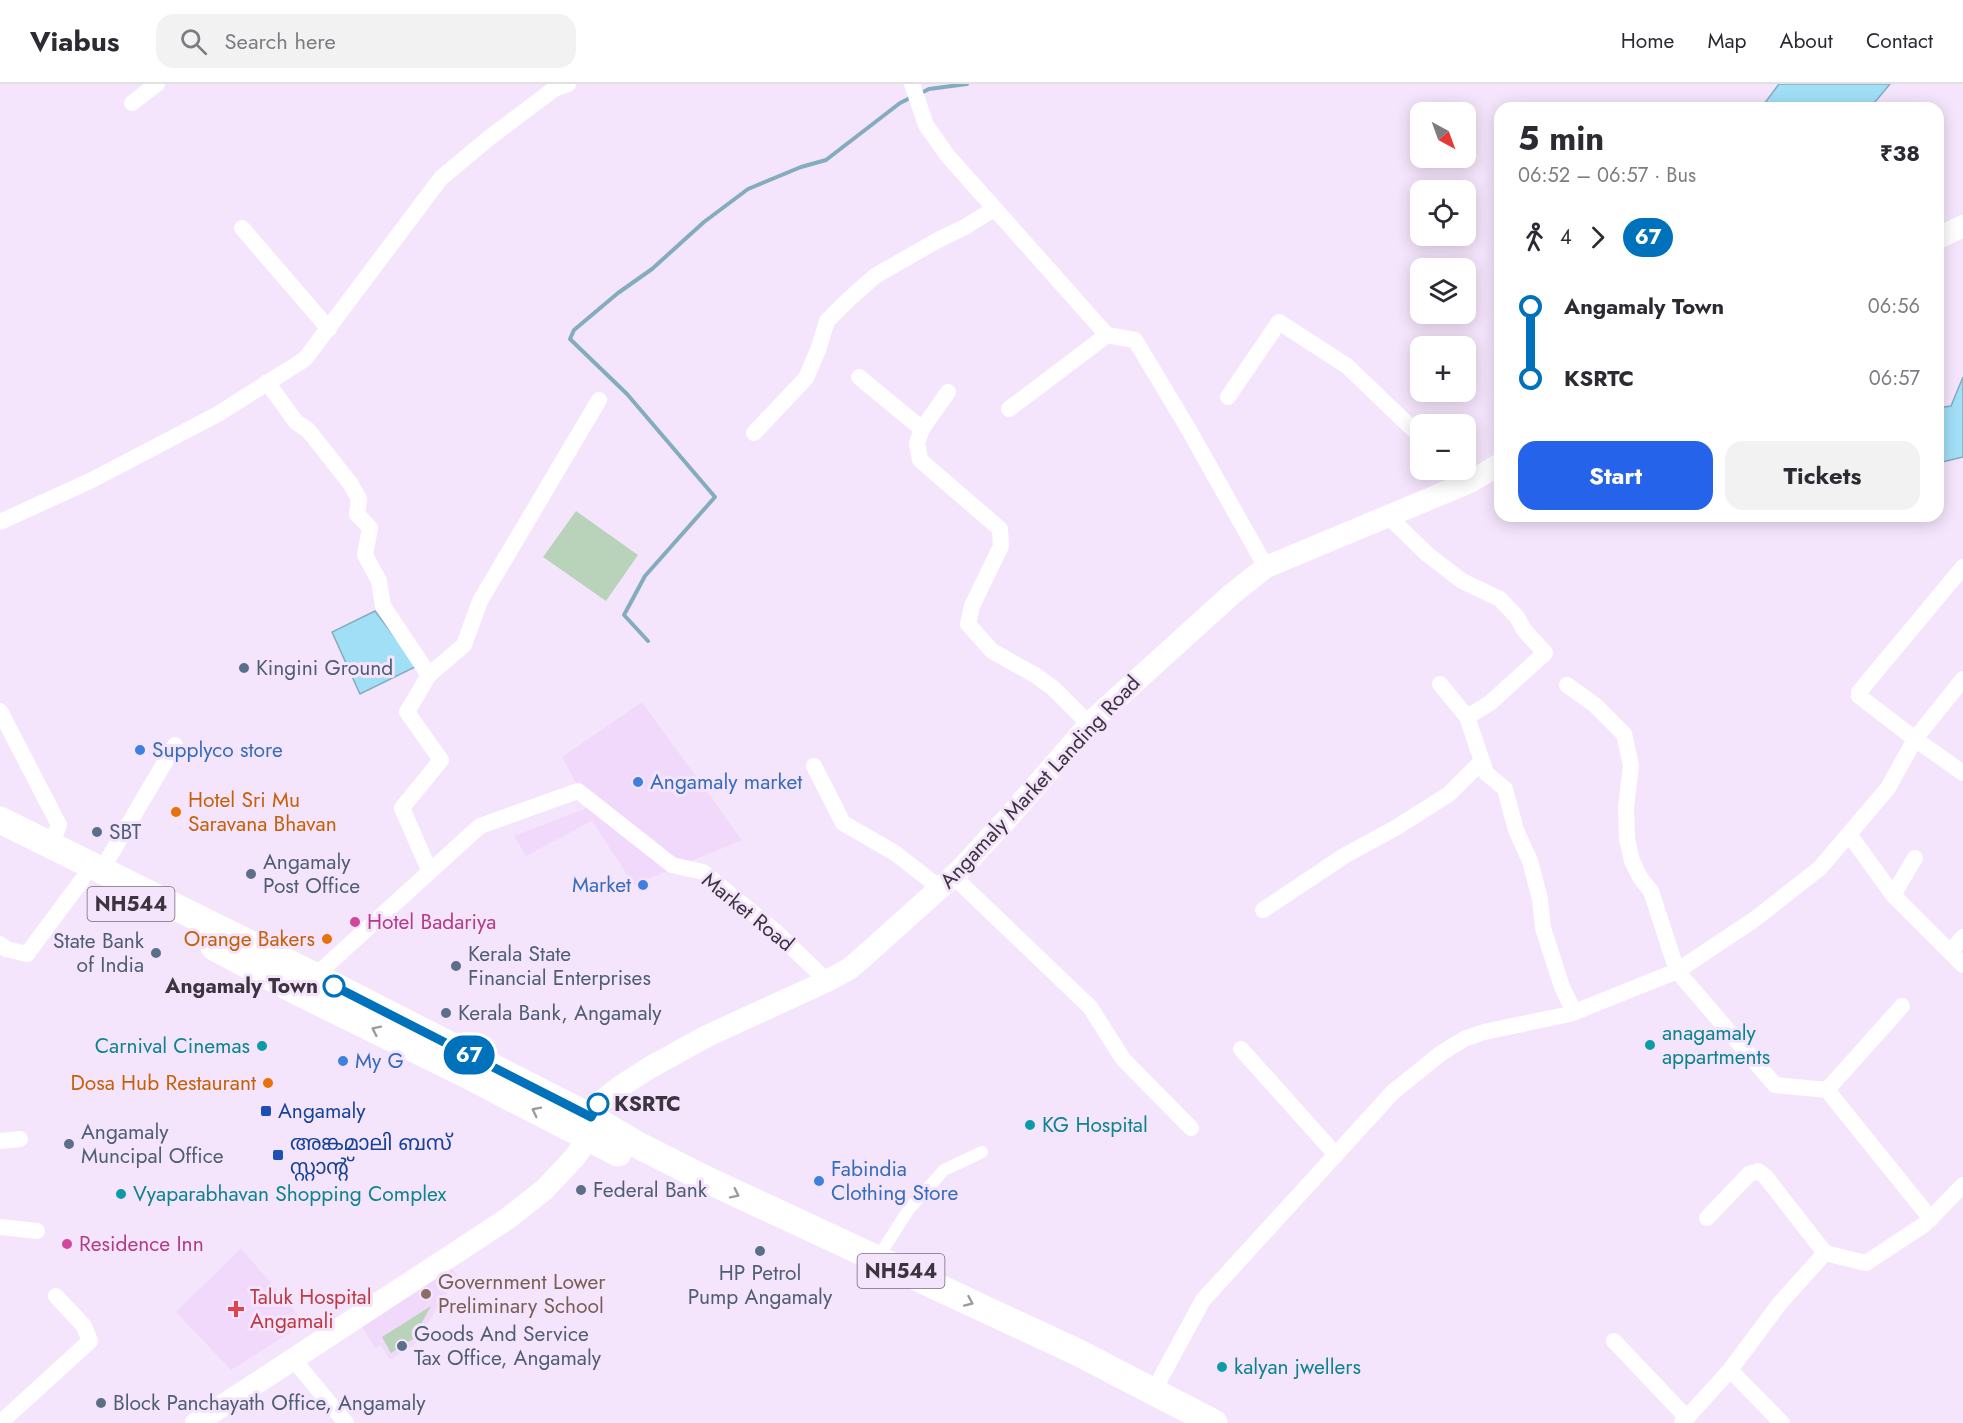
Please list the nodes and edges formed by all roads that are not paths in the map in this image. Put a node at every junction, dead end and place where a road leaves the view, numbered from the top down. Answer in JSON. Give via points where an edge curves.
{"nodes":[{"id":1,"x":157,"y":84,"type":"edge"},
{"id":2,"x":568,"y":84,"type":"edge"},
{"id":3,"x":912,"y":84,"type":"edge"},
{"id":4,"x":132,"y":103,"type":"dead end"},
{"id":5,"x":994,"y":209,"type":"junction"},
{"id":6,"x":1963,"y":226,"type":"edge"},
{"id":7,"x":242,"y":228,"type":"dead end"},
{"id":8,"x":1944,"y":235,"type":"edge"},
{"id":9,"x":330,"y":329,"type":"junction"},
{"id":10,"x":1107,"y":335,"type":"junction"},
{"id":11,"x":860,"y":377,"type":"dead end"},
{"id":12,"x":267,"y":382,"type":"junction"},
{"id":13,"x":948,"y":392,"type":"dead end"},
{"id":14,"x":1228,"y":397,"type":"dead end"},
{"id":15,"x":599,"y":400,"type":"dead end"},
{"id":16,"x":1009,"y":409,"type":"dead end"},
{"id":17,"x":1410,"y":426,"type":"edge"},
{"id":18,"x":922,"y":429,"type":"junction"},
{"id":19,"x":754,"y":433,"type":"dead end"},
{"id":20,"x":1494,"y":466,"type":"edge"},
{"id":21,"x":1476,"y":472,"type":"edge"},
{"id":22,"x":1456,"y":480,"type":"edge"},
{"id":23,"x":1388,"y":516,"type":"junction"},
{"id":24,"x":0,"y":522,"type":"edge"},
{"id":25,"x":1266,"y":567,"type":"junction"},
{"id":26,"x":1963,"y":567,"type":"edge"},
{"id":27,"x":429,"y":675,"type":"junction"},
{"id":28,"x":1963,"y":679,"type":"edge"},
{"id":29,"x":1440,"y":684,"type":"dead end"},
{"id":30,"x":1567,"y":685,"type":"dead end"},
{"id":31,"x":0,"y":711,"type":"edge"},
{"id":32,"x":1467,"y":717,"type":"junction"},
{"id":33,"x":1090,"y":724,"type":"junction"},
{"id":34,"x":1915,"y":740,"type":"junction"},
{"id":35,"x":176,"y":745,"type":"dead end"},
{"id":36,"x":1482,"y":761,"type":"junction"},
{"id":37,"x":814,"y":766,"type":"dead end"},
{"id":38,"x":1963,"y":773,"type":"edge"},
{"id":39,"x":0,"y":820,"type":"edge"},
{"id":40,"x":1849,"y":834,"type":"junction"},
{"id":41,"x":0,"y":839,"type":"edge"},
{"id":42,"x":50,"y":847,"type":"junction"},
{"id":43,"x":1915,"y":858,"type":"dead end"},
{"id":44,"x":429,"y":870,"type":"junction"},
{"id":45,"x":92,"y":875,"type":"junction"},
{"id":46,"x":947,"y":882,"type":"junction"},
{"id":47,"x":1893,"y":895,"type":"junction"},
{"id":48,"x":1263,"y":910,"type":"dead end"},
{"id":49,"x":1963,"y":937,"type":"edge"},
{"id":50,"x":0,"y":944,"type":"edge"},
{"id":51,"x":1950,"y":952,"type":"junction"},
{"id":52,"x":1963,"y":965,"type":"edge"},
{"id":53,"x":1677,"y":971,"type":"junction"},
{"id":54,"x":315,"y":976,"type":"junction"},
{"id":55,"x":827,"y":981,"type":"junction"},
{"id":56,"x":1902,"y":1006,"type":"dead end"},
{"id":57,"x":1574,"y":1012,"type":"junction"},
{"id":58,"x":1241,"y":1049,"type":"dead end"},
{"id":59,"x":1827,"y":1090,"type":"junction"},
{"id":60,"x":589,"y":1127,"type":"junction"},
{"id":61,"x":1191,"y":1128,"type":"dead end"},
{"id":62,"x":20,"y":1139,"type":"dead end"},
{"id":63,"x":0,"y":1141,"type":"edge"},
{"id":64,"x":982,"y":1152,"type":"dead end"},
{"id":65,"x":1336,"y":1155,"type":"junction"},
{"id":66,"x":1963,"y":1185,"type":"edge"},
{"id":67,"x":1707,"y":1218,"type":"dead end"},
{"id":68,"x":1931,"y":1219,"type":"junction"},
{"id":69,"x":0,"y":1227,"type":"edge"},
{"id":70,"x":37,"y":1232,"type":"dead end"},
{"id":71,"x":1826,"y":1253,"type":"junction"},
{"id":72,"x":877,"y":1259,"type":"junction"},
{"id":73,"x":56,"y":1296,"type":"dead end"},
{"id":74,"x":1614,"y":1341,"type":"dead end"},
{"id":75,"x":293,"y":1359,"type":"junction"},
{"id":76,"x":1730,"y":1370,"type":"junction"},
{"id":77,"x":1153,"y":1392,"type":"junction"},
{"id":78,"x":1685,"y":1421,"type":"edge"},
{"id":79,"x":0,"y":1423,"type":"edge"},
{"id":80,"x":196,"y":1423,"type":"edge"},
{"id":81,"x":346,"y":1423,"type":"edge"},
{"id":82,"x":1175,"y":1423,"type":"edge"},
{"id":83,"x":1214,"y":1423,"type":"edge"},
{"id":84,"x":1782,"y":1423,"type":"edge"}],
"edges":[{"from":1,"to":4,"type":"street"},
{"from":2,"to":9,"type":"street","via":[[554,89],[441,178]]},
{"from":3,"to":5,"type":"street","via":[[926,125]]},
{"from":5,"to":10,"type":"street"},
{"from":5,"to":19,"type":"street","via":[[875,276],[847,301],[827,321],[806,378]]},
{"from":6,"to":8,"type":"main road"},
{"from":7,"to":9,"type":"street"},
{"from":9,"to":12,"type":"street","via":[[305,359]]},
{"from":10,"to":16,"type":"street"},
{"from":10,"to":25,"type":"street","via":[[1136,340]]},
{"from":11,"to":18,"type":"street"},
{"from":12,"to":24,"type":"street","via":[[218,414],[103,475]]},
{"from":12,"to":27,"type":"street","via":[[296,422],[308,430],[333,461],[359,499],[357,514],[370,528],[365,555],[379,581],[383,606]]},
{"from":13,"to":18,"type":"street"},
{"from":14,"to":17,"type":"street","via":[[1279,322],[1347,366]]},
{"from":15,"to":27,"type":"street","via":[[480,601],[464,645]]},
{"from":18,"to":33,"type":"street","via":[[917,443],[920,460],[1000,529],[1001,546],[972,606],[968,624],[992,651],[1053,688]]},
{"from":20,"to":21,"type":"main road","name":"Angamaly Market Landing Road"},
{"from":22,"to":23,"type":"main road","name":"Angamaly Market Landing Road"},
{"from":23,"to":25,"type":"main road","name":"Angamaly Market Landing Road"},
{"from":23,"to":32,"type":"street","via":[[1462,581],[1500,599],[1545,653],[1490,704]]},
{"from":25,"to":33,"type":"main road","name":"Angamaly Market Landing Road"},
{"from":26,"to":34,"type":"street","via":[[1859,692],[1867,703]]},
{"from":27,"to":44,"type":"street","via":[[407,712],[441,760],[402,808]]},
{"from":28,"to":34,"type":"street"},
{"from":29,"to":32,"type":"street"},
{"from":30,"to":53,"type":"street","via":[[1595,705],[1624,734],[1631,765],[1627,839],[1632,861],[1651,891]]},
{"from":31,"to":42,"type":"street","via":[[58,825]]},
{"from":32,"to":36,"type":"street"},
{"from":33,"to":46,"type":"main road","name":"Angamaly Market Landing Road"},
{"from":34,"to":38,"type":"street"},
{"from":34,"to":40,"type":"street","via":[[1888,788]]},
{"from":35,"to":45,"type":"street"},
{"from":36,"to":48,"type":"street","via":[[1449,794]]},
{"from":36,"to":57,"type":"street","via":[[1486,773],[1505,789],[1516,831],[1530,861],[1543,928]]},
{"from":37,"to":46,"type":"street","via":[[843,823]]},
{"from":39,"to":42,"type":"highway","number":"NH544"},
{"from":40,"to":47,"type":"street"},
{"from":40,"to":53,"type":"street","via":[[1820,867],[1755,920]]},
{"from":41,"to":45,"type":"highway","number":"NH544"},
{"from":42,"to":45,"type":"highway","number":"NH544"},
{"from":43,"to":47,"type":"street"},
{"from":44,"to":54,"type":"street","name":"Market Road"},
{"from":44,"to":55,"type":"street","name":"Market Road","via":[[480,826],[578,791],[672,865],[703,872],[776,932]]},
{"from":45,"to":50,"type":"street","via":[[27,954]]},
{"from":45,"to":54,"type":"highway","number":"NH544"},
{"from":60,"to":45,"type":"highway","number":"NH544","one_way":true,"via":[[466,1074],[302,994]]},
{"from":46,"to":55,"type":"main road","name":"Angamaly Market Landing Road","via":[[849,969]]},
{"from":46,"to":61,"type":"street","via":[[1090,1007],[1123,1059]]},
{"from":47,"to":51,"type":"street"},
{"from":49,"to":51,"type":"street"},
{"from":51,"to":52,"type":"street"},
{"from":53,"to":57,"type":"street"},
{"from":53,"to":59,"type":"street","via":[[1775,1085]]},
{"from":54,"to":60,"type":"highway","number":"NH544"},
{"from":55,"to":60,"type":"main road","name":"Angamaly Market Landing Road","via":[[707,1036],[649,1068],[598,1104]]},
{"from":56,"to":59,"type":"street"},
{"from":57,"to":65,"type":"street","via":[[1464,1039],[1393,1092]]},
{"from":58,"to":65,"type":"street"},
{"from":59,"to":68,"type":"street"},
{"from":60,"to":72,"type":"highway","number":"NH544","one_way":true,"via":[[636,1144]]},
{"from":60,"to":75,"type":"main road","name":"Angamaly Market Landing Road","via":[[575,1157],[545,1189],[507,1219]]},
{"from":60,"to":82,"type":"highway","number":"NH544","via":[[743,1219],[1076,1371]]},
{"from":62,"to":63,"type":"street"},
{"from":64,"to":72,"type":"street","via":[[944,1170],[909,1209]]},
{"from":65,"to":77,"type":"street","via":[[1203,1300]]},
{"from":66,"to":68,"type":"street"},
{"from":67,"to":71,"type":"street","via":[[1749,1174],[1758,1171]]},
{"from":68,"to":71,"type":"street","via":[[1866,1263]]},
{"from":69,"to":70,"type":"street"},
{"from":71,"to":76,"type":"street","via":[[1780,1303]]},
{"from":72,"to":77,"type":"highway","number":"NH544","one_way":true,"via":[[1077,1352]]},
{"from":73,"to":79,"type":"street","via":[[84,1326],[90,1341]]},
{"from":74,"to":78,"type":"street"},
{"from":75,"to":80,"type":"main road","name":"Angamaly Market Landing Road"},
{"from":75,"to":81,"type":"street"},
{"from":76,"to":78,"type":"street"},
{"from":76,"to":84,"type":"street"},
{"from":77,"to":83,"type":"highway","number":"NH544"}]}
